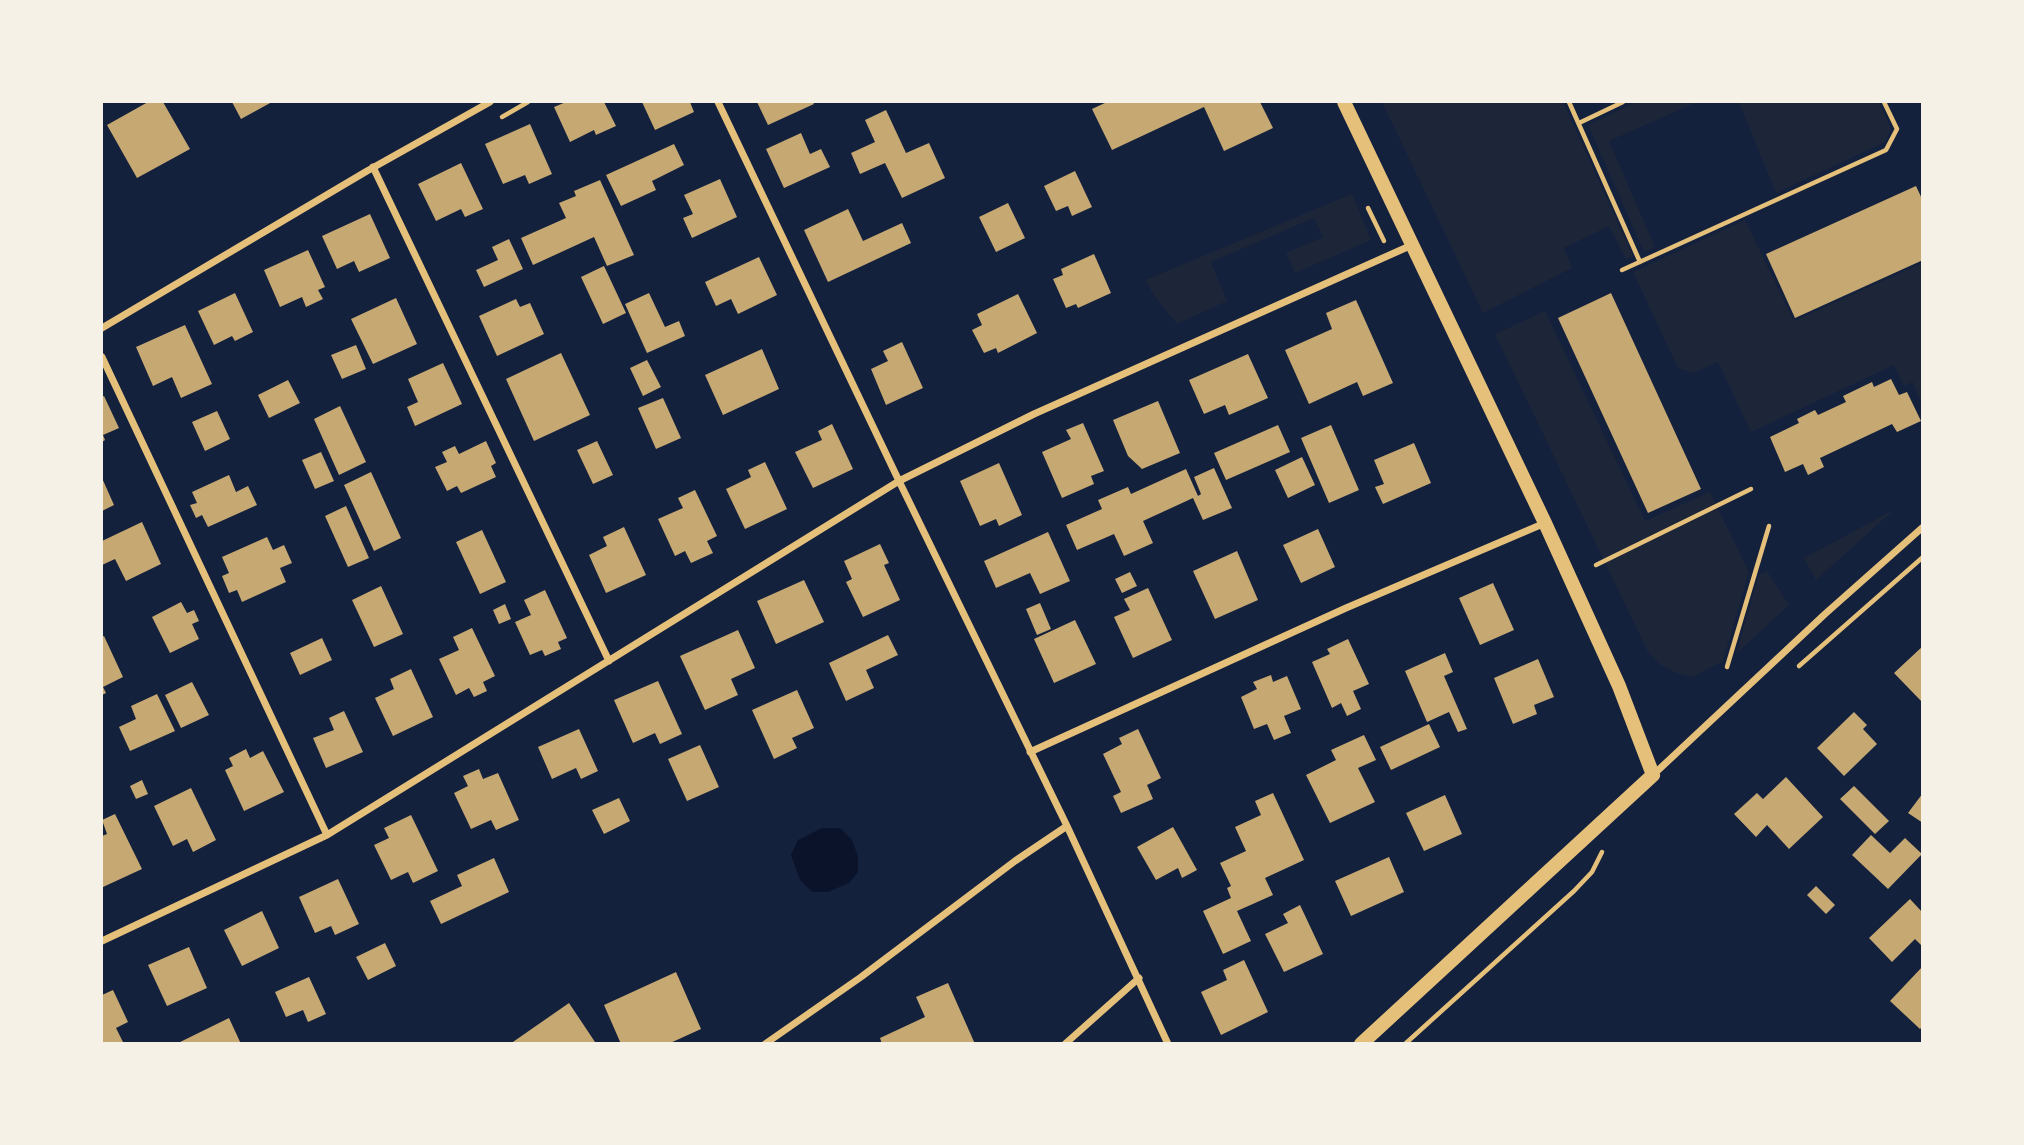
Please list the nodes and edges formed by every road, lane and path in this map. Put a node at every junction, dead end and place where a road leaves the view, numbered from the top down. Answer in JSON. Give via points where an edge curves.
{"nodes":[{"id":1,"x":490,"y":102,"type":"edge"},
{"id":2,"x":718,"y":102,"type":"edge"},
{"id":3,"x":1344,"y":102,"type":"edge"},
{"id":4,"x":1569,"y":102,"type":"edge"},
{"id":5,"x":1623,"y":102,"type":"edge"},
{"id":6,"x":1884,"y":102,"type":"edge"},
{"id":7,"x":1579,"y":123,"type":"junction"},
{"id":8,"x":373,"y":167,"type":"junction"},
{"id":9,"x":1412,"y":245,"type":"junction"},
{"id":10,"x":1640,"y":262,"type":"junction"},
{"id":11,"x":1622,"y":271,"type":"dead end"},
{"id":12,"x":102,"y":328,"type":"edge"},
{"id":13,"x":102,"y":357,"type":"edge"},
{"id":14,"x":899,"y":481,"type":"junction"},
{"id":15,"x":1751,"y":489,"type":"dead end"},
{"id":16,"x":1545,"y":523,"type":"junction"},
{"id":17,"x":1769,"y":526,"type":"dead end"},
{"id":18,"x":1923,"y":527,"type":"edge"},
{"id":19,"x":1923,"y":557,"type":"edge"},
{"id":20,"x":1596,"y":565,"type":"dead end"},
{"id":21,"x":609,"y":661,"type":"junction"},
{"id":22,"x":1727,"y":667,"type":"dead end"},
{"id":23,"x":1789,"y":675,"type":"dead end"},
{"id":24,"x":1030,"y":752,"type":"junction"},
{"id":25,"x":1653,"y":775,"type":"junction"},
{"id":26,"x":1067,"y":826,"type":"junction"},
{"id":27,"x":327,"y":835,"type":"junction"},
{"id":28,"x":1605,"y":843,"type":"dead end"},
{"id":29,"x":102,"y":941,"type":"edge"},
{"id":30,"x":1139,"y":978,"type":"junction"},
{"id":31,"x":765,"y":1044,"type":"edge"},
{"id":32,"x":1065,"y":1044,"type":"edge"},
{"id":33,"x":1168,"y":1044,"type":"edge"},
{"id":34,"x":1361,"y":1044,"type":"edge"},
{"id":35,"x":1405,"y":1044,"type":"edge"}],
"edges":[{"from":1,"to":8,"type":"street"},
{"from":2,"to":14,"type":"street"},
{"from":3,"to":9,"type":"main road"},
{"from":4,"to":7,"type":"path"},
{"from":5,"to":7,"type":"path"},
{"from":6,"to":10,"type":"path","via":[[1897,129],[1885,150]]},
{"from":7,"to":10,"type":"path"},
{"from":8,"to":12,"type":"street"},
{"from":8,"to":21,"type":"street"},
{"from":9,"to":14,"type":"street","via":[[1034,414]]},
{"from":9,"to":16,"type":"main road"},
{"from":10,"to":11,"type":"path"},
{"from":13,"to":27,"type":"street"},
{"from":14,"to":21,"type":"street"},
{"from":14,"to":24,"type":"street"},
{"from":15,"to":20,"type":"path"},
{"from":16,"to":24,"type":"street"},
{"from":16,"to":25,"type":"main road","via":[[1619,686]]},
{"from":17,"to":22,"type":"path"},
{"from":18,"to":25,"type":"street"},
{"from":19,"to":23,"type":"path"},
{"from":21,"to":27,"type":"street"},
{"from":24,"to":26,"type":"street"},
{"from":25,"to":34,"type":"main road"},
{"from":26,"to":30,"type":"street"},
{"from":26,"to":31,"type":"street"},
{"from":27,"to":29,"type":"street"},
{"from":28,"to":35,"type":"path","via":[[1592,872],[1574,891]]},
{"from":30,"to":32,"type":"street"},
{"from":30,"to":33,"type":"street"}]}
